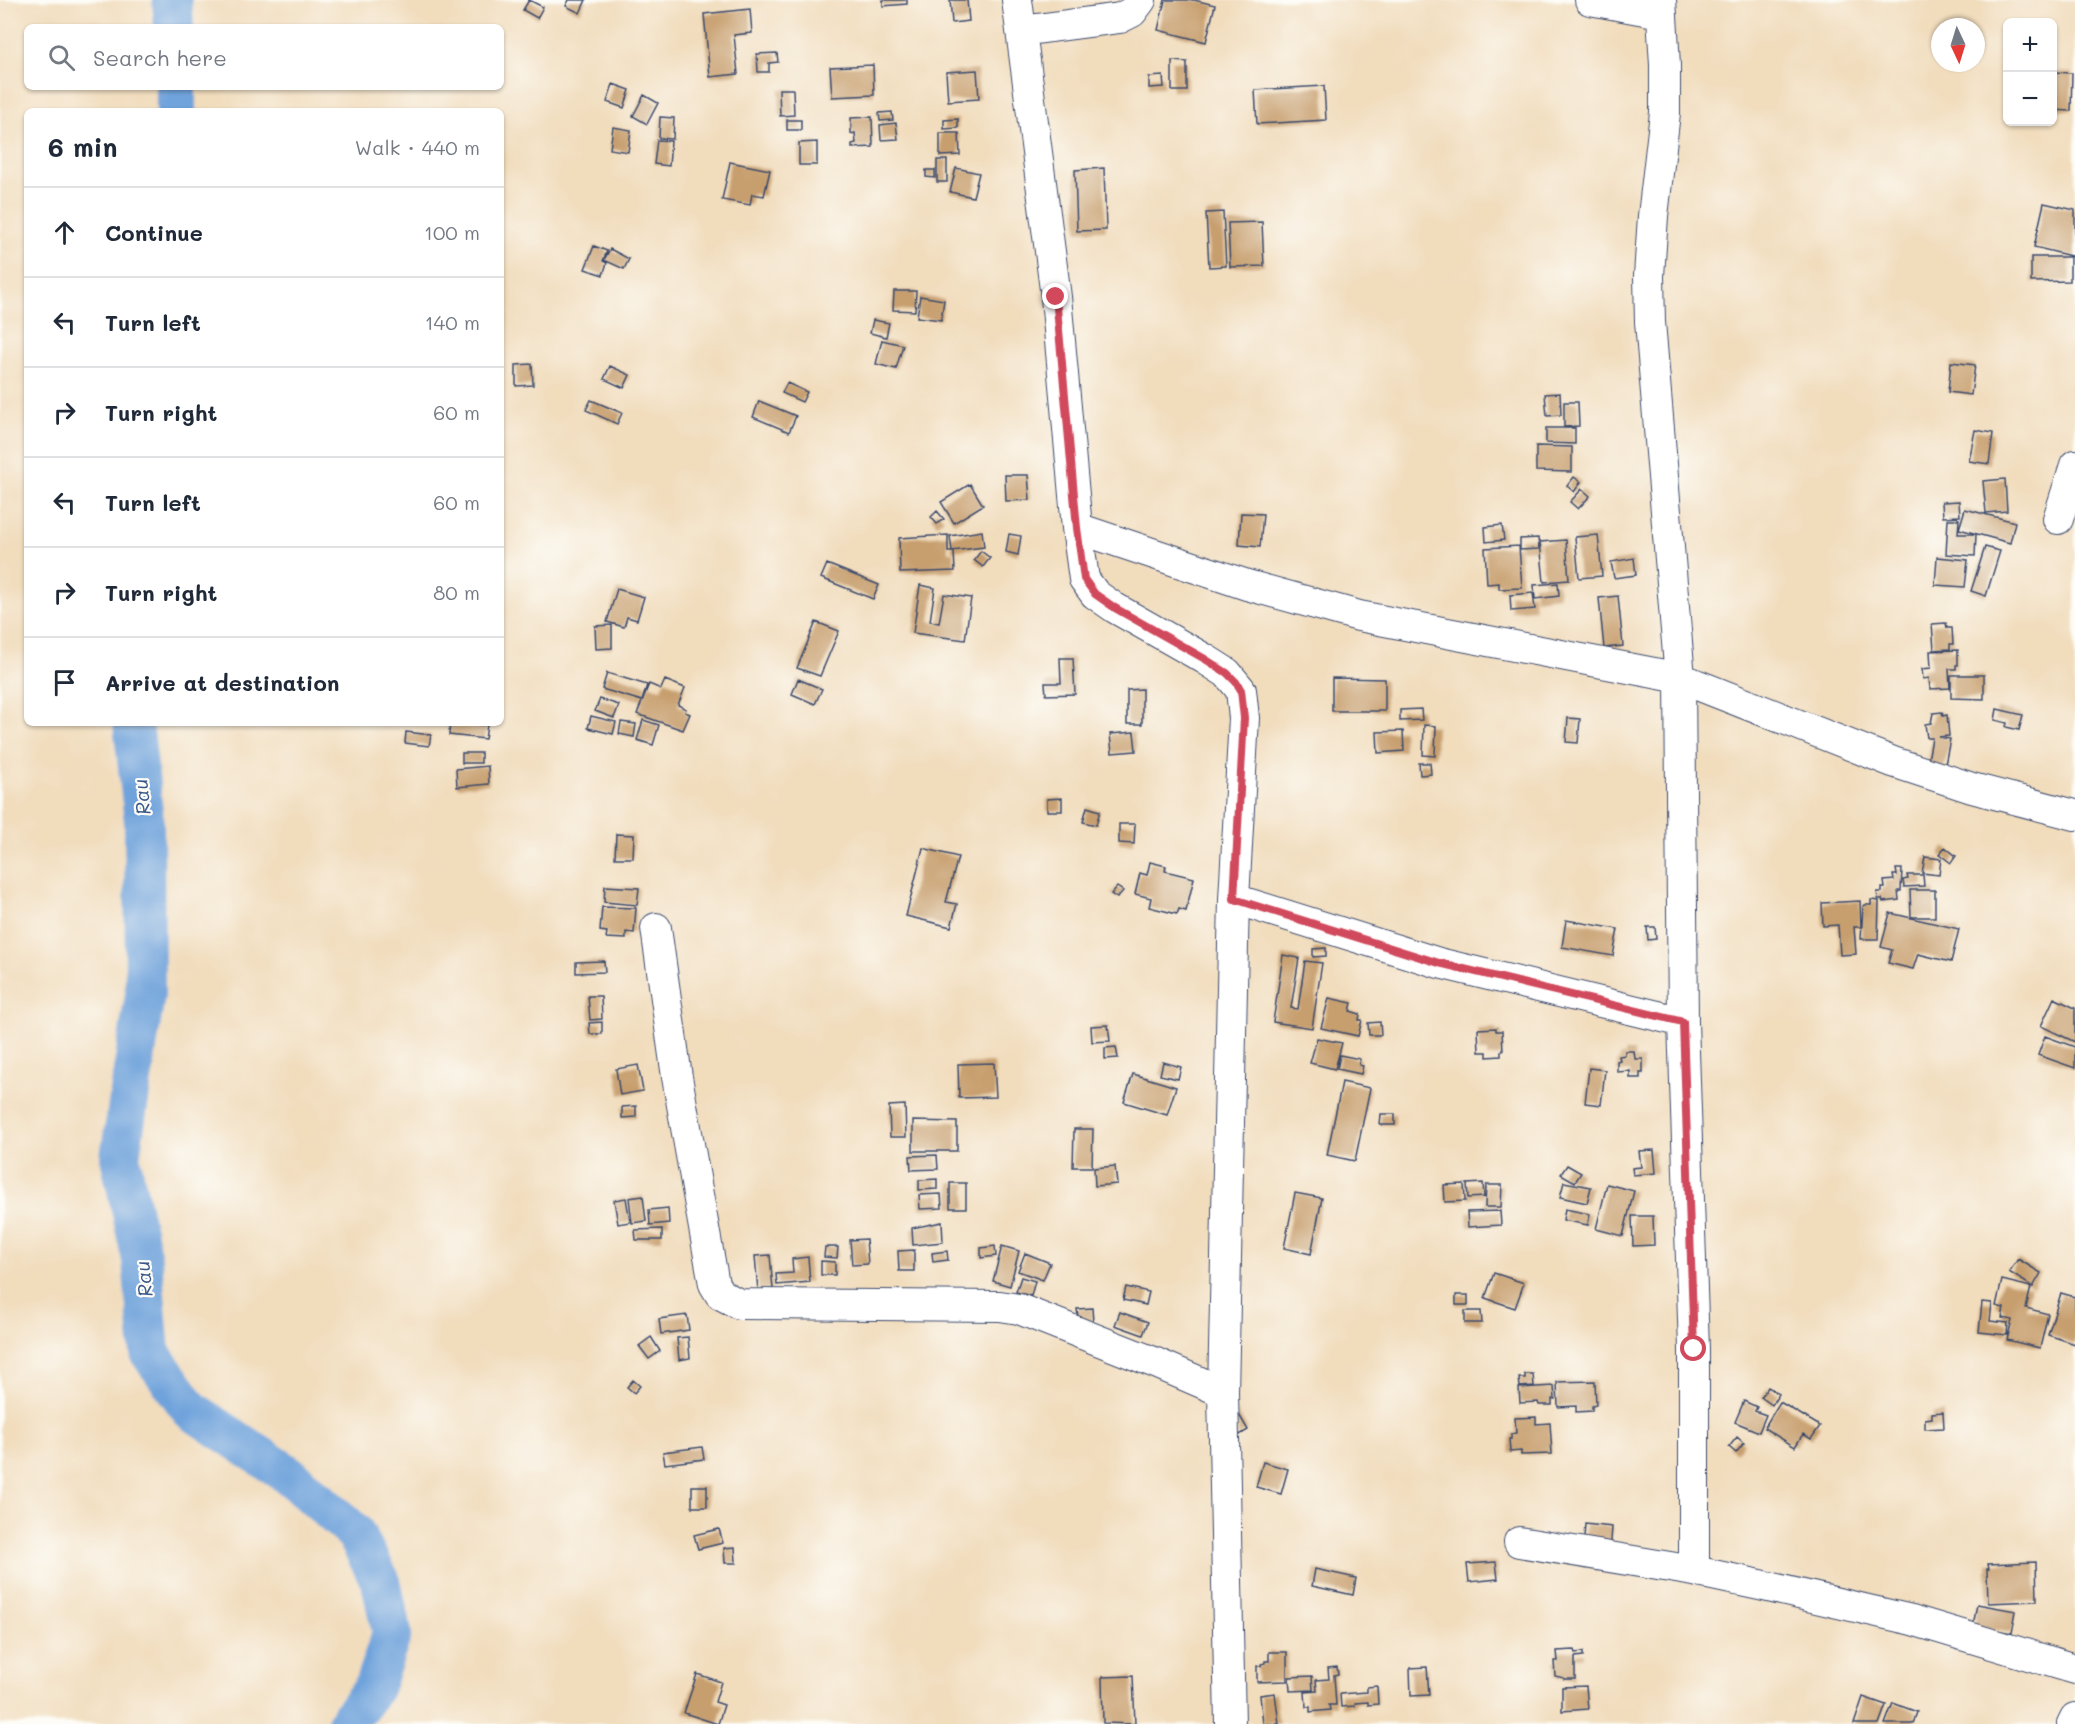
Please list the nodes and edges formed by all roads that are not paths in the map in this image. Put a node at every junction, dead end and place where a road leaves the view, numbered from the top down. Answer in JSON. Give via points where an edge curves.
{"nodes":[{"id":1,"x":1017,"y":0,"type":"edge"},
{"id":2,"x":1141,"y":0,"type":"edge"},
{"id":3,"x":1590,"y":0,"type":"edge"},
{"id":4,"x":1661,"y":6,"type":"edge"},
{"id":5,"x":1022,"y":32,"type":"junction"},
{"id":6,"x":2075,"y":465,"type":"edge"},
{"id":7,"x":2058,"y":519,"type":"dead end"},
{"id":8,"x":1077,"y":528,"type":"junction"},
{"id":9,"x":1680,"y":678,"type":"junction"},
{"id":10,"x":2075,"y":815,"type":"edge"},
{"id":11,"x":1234,"y":899,"type":"junction"},
{"id":12,"x":656,"y":928,"type":"dead end"},
{"id":13,"x":1683,"y":1022,"type":"junction"},
{"id":14,"x":1223,"y":1392,"type":"junction"},
{"id":15,"x":1519,"y":1542,"type":"dead end"},
{"id":16,"x":1694,"y":1571,"type":"junction"},
{"id":17,"x":2075,"y":1669,"type":"edge"},
{"id":18,"x":2075,"y":1718,"type":"edge"},
{"id":19,"x":1230,"y":1724,"type":"edge"},
{"id":20,"x":2072,"y":1724,"type":"edge"}],
"edges":[{"from":1,"to":5,"type":"street"},
{"from":2,"to":5,"type":"street","via":[[1132,12],[1120,18]]},
{"from":3,"to":4,"type":"street"},
{"from":4,"to":9,"type":"street","via":[[1665,113],[1653,216],[1649,299]]},
{"from":5,"to":8,"type":"street","via":[[1056,297]]},
{"from":6,"to":7,"type":"street"},
{"from":8,"to":9,"type":"street","via":[[1247,585],[1359,616]]},
{"from":8,"to":11,"type":"street","via":[[1084,579],[1095,594],[1227,673],[1241,690],[1244,718]]},
{"from":9,"to":10,"type":"street","via":[[1893,762],[1971,788]]},
{"from":9,"to":13,"type":"street"},
{"from":11,"to":13,"type":"street","via":[[1439,963]]},
{"from":11,"to":14,"type":"street"},
{"from":12,"to":14,"type":"street","via":[[679,1089],[714,1284],[720,1294],[739,1304],[1019,1309]]},
{"from":13,"to":16,"type":"street","via":[[1694,1349]]},
{"from":14,"to":19,"type":"street"},
{"from":15,"to":16,"type":"street"},
{"from":16,"to":17,"type":"street","via":[[1912,1620]]},
{"from":18,"to":20,"type":"street"}]}
